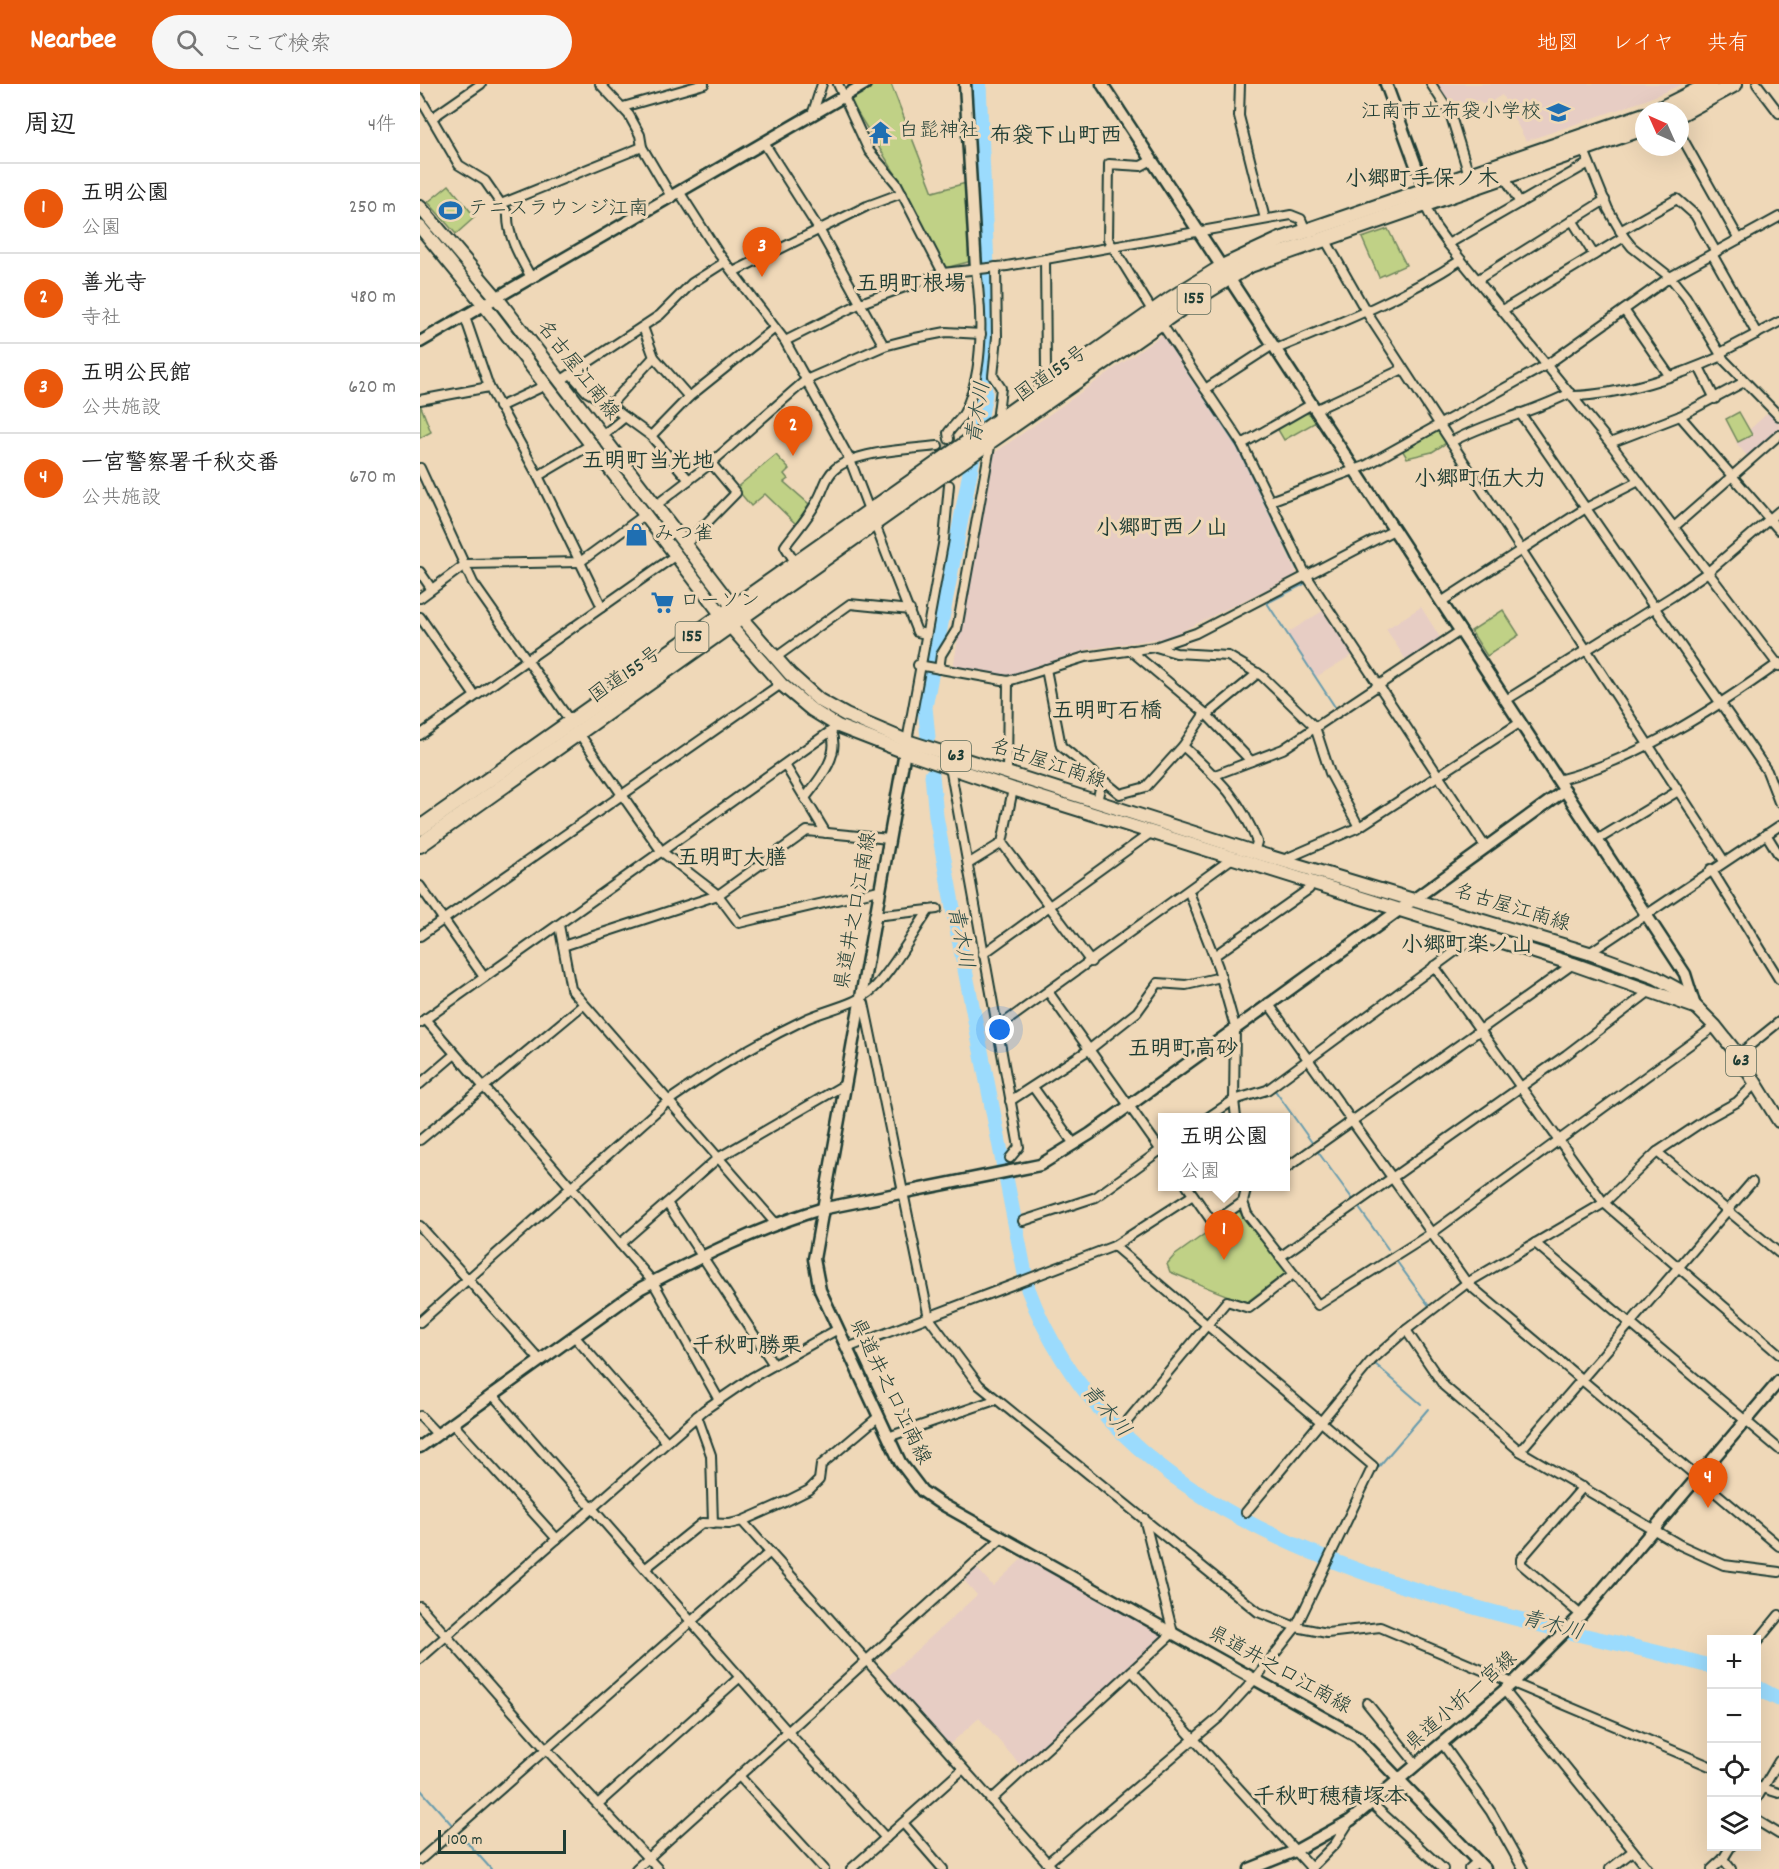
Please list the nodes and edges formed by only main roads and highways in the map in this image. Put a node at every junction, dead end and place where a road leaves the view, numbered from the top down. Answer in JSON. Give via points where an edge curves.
{"nodes":[{"id":1,"x":1708,"y":84,"type":"edge"},
{"id":2,"x":1735,"y":84,"type":"edge"},
{"id":3,"x":1673,"y":102,"type":"edge"},
{"id":4,"x":1689,"y":109,"type":"edge"},
{"id":5,"x":1635,"y":118,"type":"edge"},
{"id":6,"x":1635,"y":132,"type":"edge"},
{"id":7,"x":1425,"y":196,"type":"junction"},
{"id":8,"x":420,"y":207,"type":"edge"},
{"id":9,"x":420,"y":227,"type":"edge"},
{"id":10,"x":1226,"y":272,"type":"junction"},
{"id":11,"x":1157,"y":317,"type":"junction"},
{"id":12,"x":872,"y":516,"type":"junction"},
{"id":13,"x":732,"y":617,"type":"junction"},
{"id":14,"x":574,"y":727,"type":"junction"},
{"id":15,"x":906,"y":746,"type":"junction"},
{"id":16,"x":420,"y":828,"type":"edge"},
{"id":17,"x":420,"y":844,"type":"edge"},
{"id":18,"x":1696,"y":1007,"type":"junction"},
{"id":19,"x":1779,"y":1120,"type":"edge"}],
"edges":[{"from":1,"to":3,"type":"highway"},
{"from":2,"to":4,"type":"highway"},
{"from":5,"to":7,"type":"highway","name":"国道155号","number":"155","via":[[1469,175]]},
{"from":6,"to":7,"type":"highway","name":"国道155号","number":"155","via":[[1586,156]]},
{"from":7,"to":10,"type":"highway","name":"国道155号","number":"155","via":[[1325,239]]},
{"from":7,"to":10,"type":"highway","name":"国道155号","number":"155","via":[[1306,231]]},
{"from":8,"to":13,"type":"main road","name":"名古屋江南線","number":"63","via":[[566,378],[602,436],[685,545]]},
{"from":9,"to":13,"type":"main road","name":"名古屋江南線","number":"63","via":[[676,555]]},
{"from":10,"to":11,"type":"highway","name":"国道155号","number":"155"},
{"from":11,"to":12,"type":"highway","name":"国道155号","number":"155","via":[[1052,383]]},
{"from":11,"to":12,"type":"highway","name":"国道155号","number":"155","via":[[962,461]]},
{"from":12,"to":13,"type":"highway","name":"国道155号","number":"155","via":[[788,582]]},
{"from":12,"to":13,"type":"highway","name":"国道155号","number":"155","via":[[795,562]]},
{"from":13,"to":14,"type":"highway","name":"国道155号","number":"155"},
{"from":13,"to":15,"type":"main road","name":"名古屋江南線","number":"63","via":[[819,700]]},
{"from":13,"to":15,"type":"main road","name":"名古屋江南線","number":"63","via":[[781,684],[835,729]]},
{"from":14,"to":16,"type":"highway","name":"国道155号","number":"155"},
{"from":14,"to":17,"type":"highway","name":"国道155号","number":"155"},
{"from":15,"to":18,"type":"main road","name":"名古屋江南線","number":"63","via":[[1013,789],[1573,964]]},
{"from":15,"to":18,"type":"main road","name":"名古屋江南線","number":"63","via":[[1007,773],[1588,953],[1655,977],[1679,990]]},
{"from":18,"to":19,"type":"main road","name":"名古屋江南線","number":"63","via":[[1738,1055]]}]}
